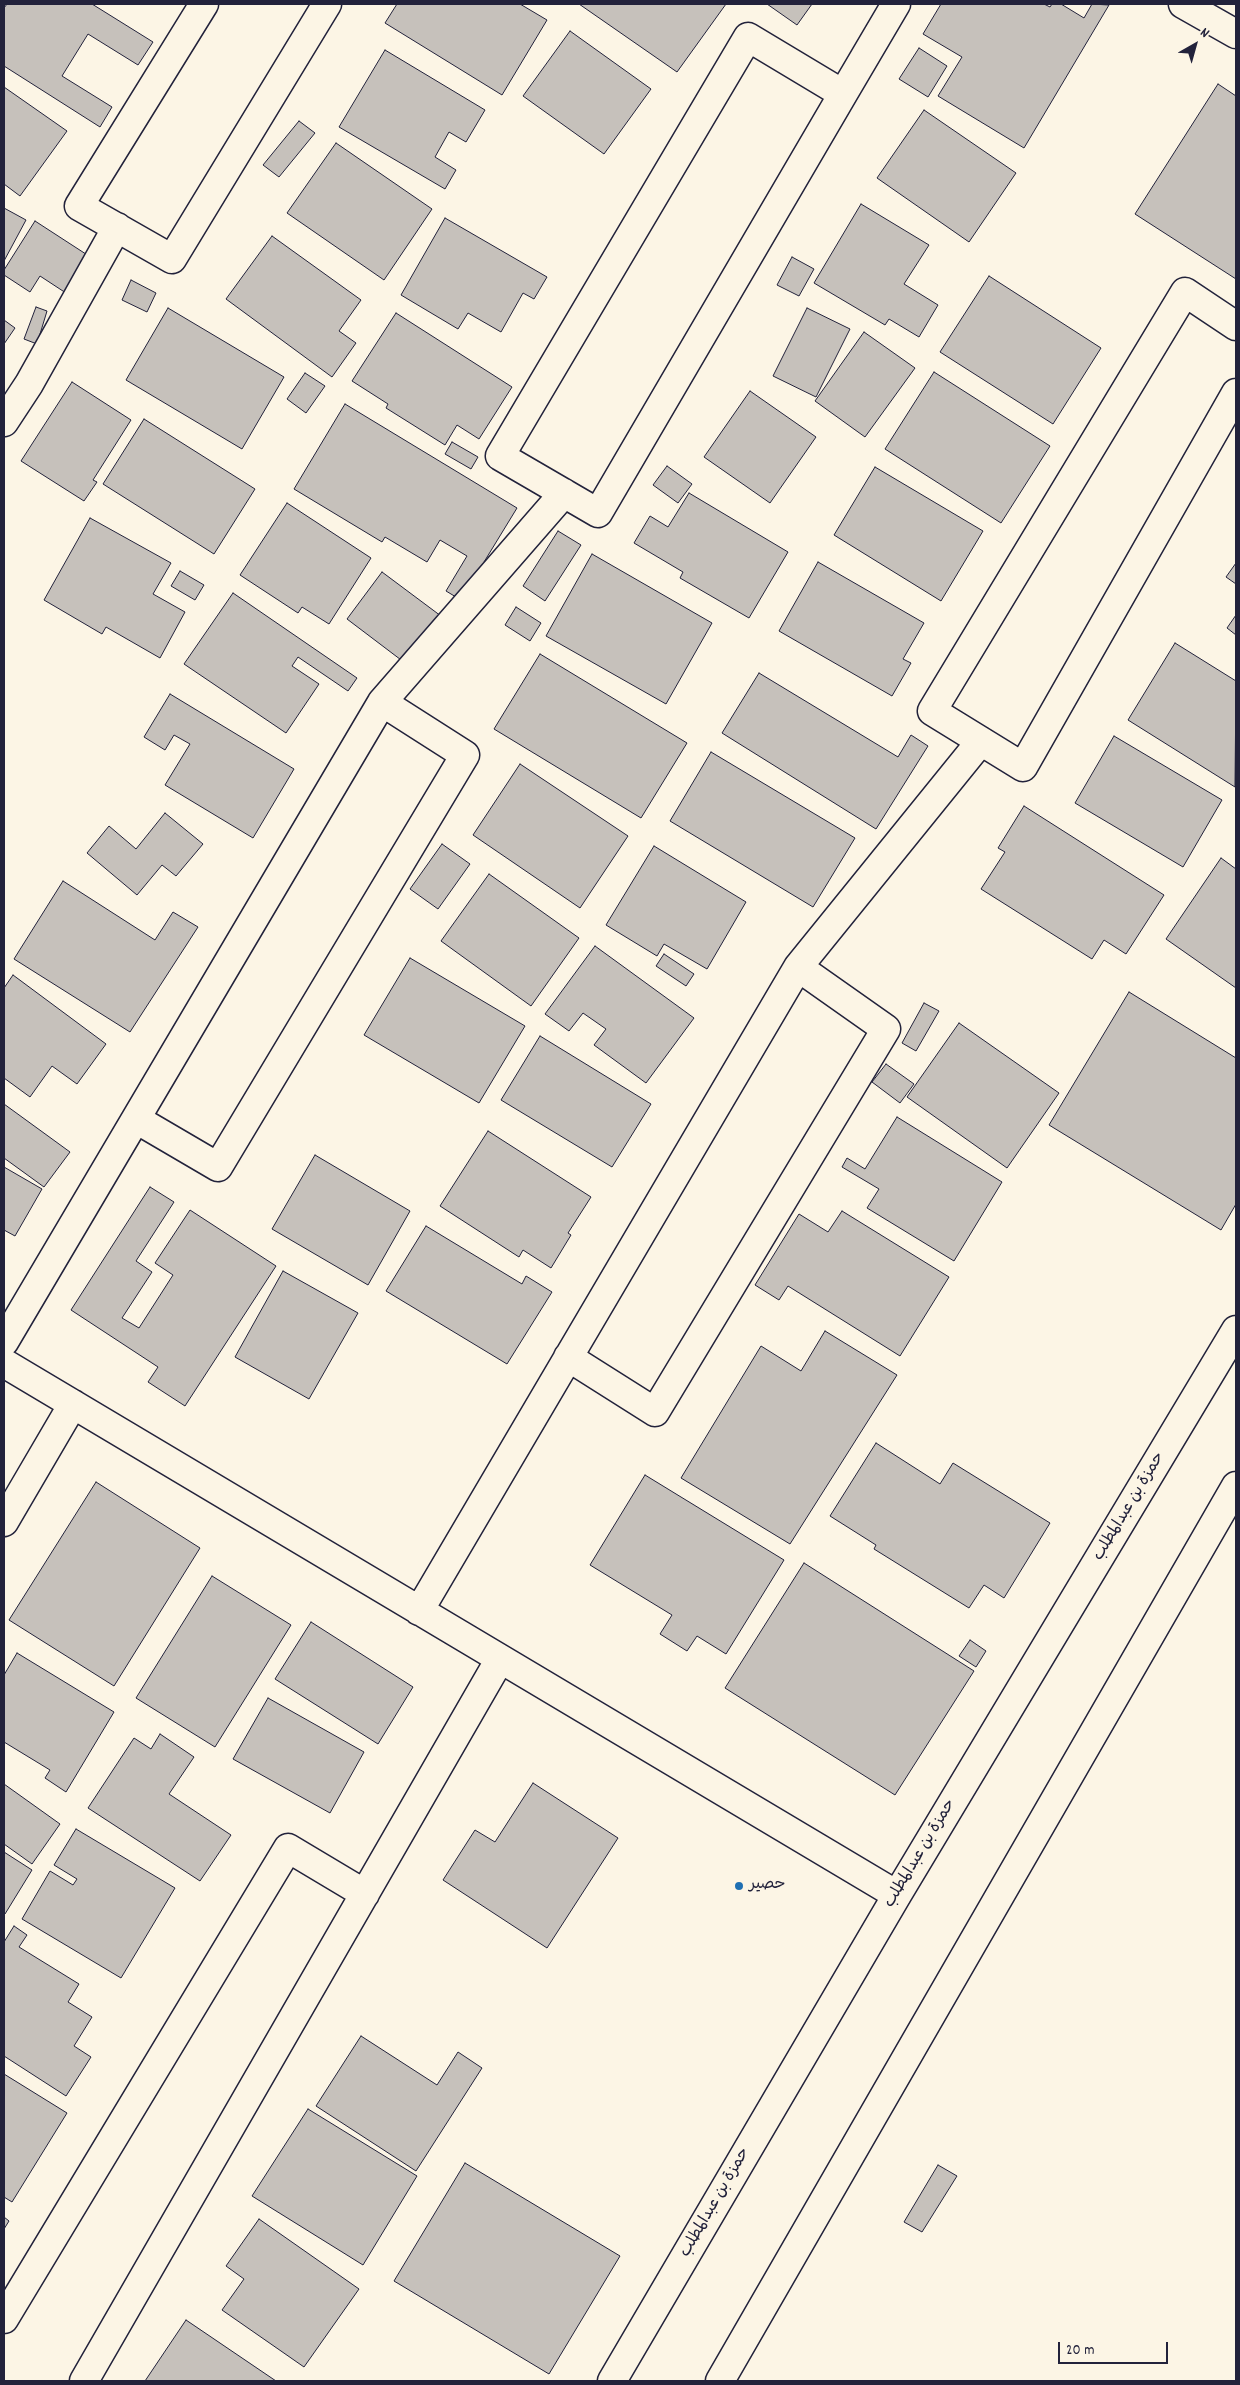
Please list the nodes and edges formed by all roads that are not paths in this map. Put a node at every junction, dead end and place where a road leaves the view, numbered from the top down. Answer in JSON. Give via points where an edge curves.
{"nodes":[{"id":1,"x":204,"y":4,"type":"edge"},
{"id":2,"x":326,"y":4,"type":"edge"},
{"id":3,"x":896,"y":4,"type":"edge"},
{"id":4,"x":1183,"y":4,"type":"edge"},
{"id":5,"x":1236,"y":34,"type":"edge"},
{"id":6,"x":843,"y":94,"type":"junction"},
{"id":7,"x":117,"y":227,"type":"junction"},
{"id":8,"x":1236,"y":326,"type":"edge"},
{"id":9,"x":1236,"y":393,"type":"edge"},
{"id":10,"x":4,"y":422,"type":"edge"},
{"id":11,"x":564,"y":493,"type":"junction"},
{"id":12,"x":382,"y":702,"type":"junction"},
{"id":13,"x":981,"y":741,"type":"junction"},
{"id":14,"x":798,"y":967,"type":"junction"},
{"id":15,"x":136,"y":1119,"type":"junction"},
{"id":16,"x":1234,"y":1340,"type":"edge"},
{"id":17,"x":4,"y":1342,"type":"edge"},
{"id":18,"x":568,"y":1357,"type":"junction"},
{"id":19,"x":4,"y":1363,"type":"edge"},
{"id":20,"x":73,"y":1404,"type":"junction"},
{"id":21,"x":1236,"y":1486,"type":"edge"},
{"id":22,"x":4,"y":1522,"type":"edge"},
{"id":23,"x":419,"y":1611,"type":"junction"},
{"id":24,"x":500,"y":1659,"type":"junction"},
{"id":25,"x":364,"y":1894,"type":"junction"},
{"id":26,"x":897,"y":1895,"type":"junction"},
{"id":27,"x":4,"y":2319,"type":"edge"},
{"id":28,"x":84,"y":2381,"type":"edge"},
{"id":29,"x":612,"y":2381,"type":"edge"},
{"id":30,"x":720,"y":2381,"type":"edge"}],
"edges":[{"from":1,"to":7,"type":"street","via":[[79,206]]},
{"from":2,"to":7,"type":"street","via":[[172,259]]},
{"from":3,"to":6,"type":"street"},
{"from":4,"to":5,"type":"street"},
{"from":6,"to":11,"type":"street","via":[[598,513]]},
{"from":6,"to":11,"type":"street","via":[[748,37],[500,456]]},
{"from":7,"to":10,"type":"street","via":[[29,384]]},
{"from":8,"to":13,"type":"street","via":[[1185,292],[932,711]]},
{"from":9,"to":13,"type":"street","via":[[1023,767]]},
{"from":11,"to":12,"type":"street"},
{"from":12,"to":15,"type":"street"},
{"from":12,"to":15,"type":"street","via":[[465,755],[218,1167]]},
{"from":13,"to":14,"type":"street"},
{"from":14,"to":18,"type":"street"},
{"from":14,"to":18,"type":"street","via":[[886,1029],[655,1412]]},
{"from":15,"to":17,"type":"street"},
{"from":16,"to":26,"type":"street","name":"حمزة بن عبدالمطلب"},
{"from":18,"to":23,"type":"street"},
{"from":19,"to":20,"type":"street"},
{"from":20,"to":22,"type":"street"},
{"from":20,"to":23,"type":"street"},
{"from":21,"to":30,"type":"street"},
{"from":23,"to":24,"type":"street"},
{"from":24,"to":25,"type":"street"},
{"from":24,"to":26,"type":"street"},
{"from":25,"to":27,"type":"street","via":[[288,1848]]},
{"from":25,"to":28,"type":"street"},
{"from":26,"to":29,"type":"street","name":"حمزة بن عبدالمطلب"}]}
